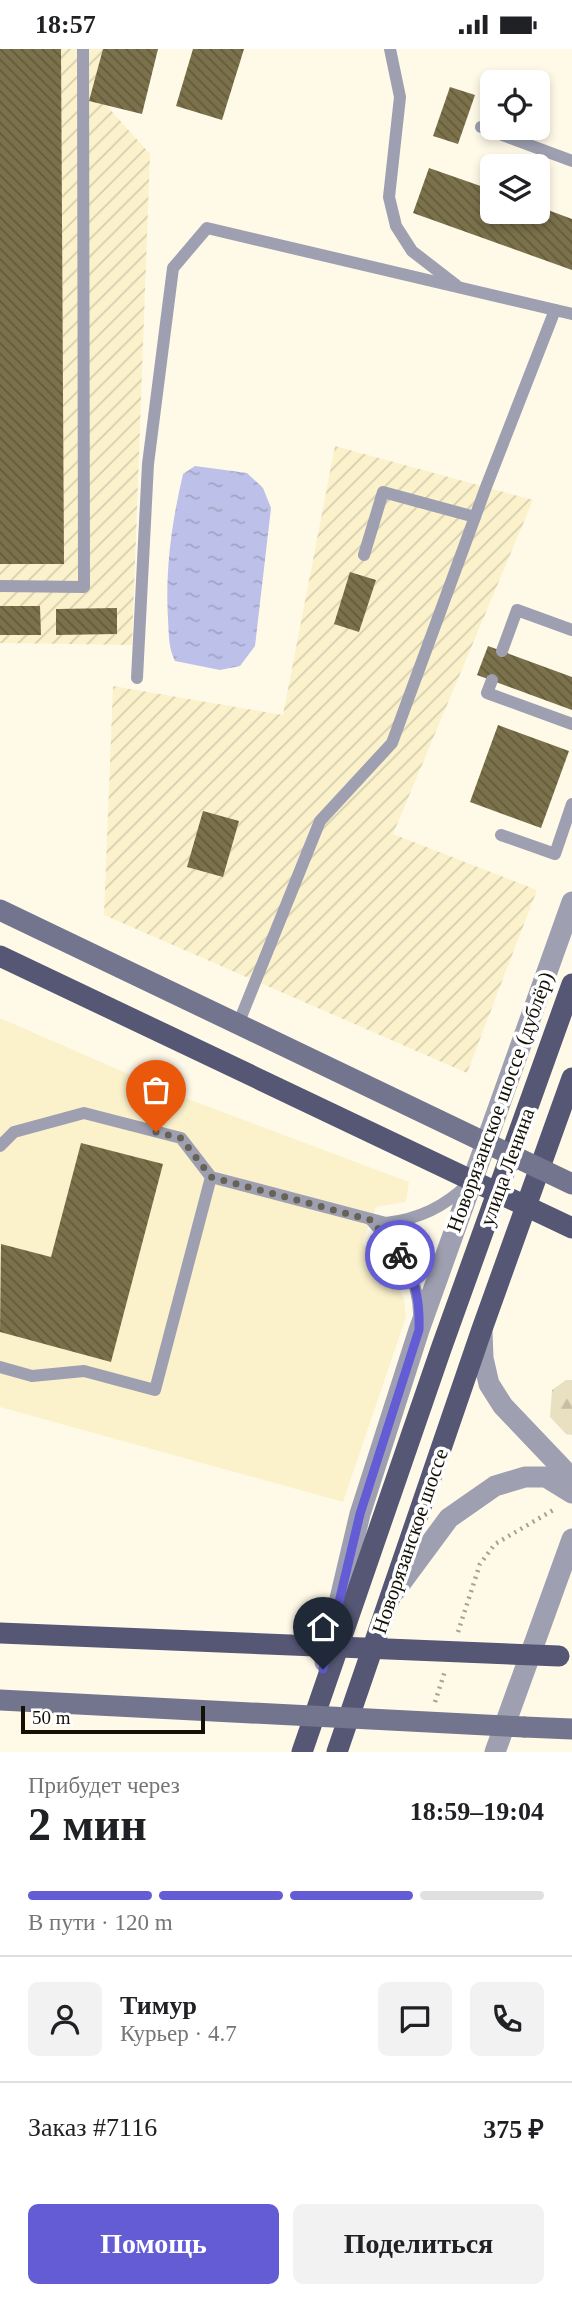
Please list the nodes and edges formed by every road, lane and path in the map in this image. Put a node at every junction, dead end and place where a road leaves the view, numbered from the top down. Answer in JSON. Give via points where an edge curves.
{"nodes":[{"id":1,"x":83,"y":49,"type":"edge"},
{"id":2,"x":390,"y":49,"type":"edge"},
{"id":3,"x":516,"y":140,"type":"edge"},
{"id":4,"x":572,"y":161,"type":"edge"},
{"id":5,"x":459,"y":288,"type":"junction"},
{"id":6,"x":555,"y":310,"type":"junction"},
{"id":7,"x":572,"y":314,"type":"edge"},
{"id":8,"x":475,"y":517,"type":"junction"},
{"id":9,"x":364,"y":555,"type":"dead end"},
{"id":10,"x":0,"y":586,"type":"edge"},
{"id":11,"x":572,"y":630,"type":"edge"},
{"id":12,"x":502,"y":651,"type":"dead end"},
{"id":13,"x":137,"y":678,"type":"dead end"},
{"id":14,"x":492,"y":680,"type":"dead end"},
{"id":15,"x":572,"y":724,"type":"edge"},
{"id":16,"x":572,"y":804,"type":"edge"},
{"id":17,"x":501,"y":835,"type":"dead end"},
{"id":18,"x":572,"y":902,"type":"edge"},
{"id":19,"x":0,"y":910,"type":"edge"},
{"id":20,"x":0,"y":956,"type":"edge"},
{"id":21,"x":572,"y":984,"type":"edge"},
{"id":22,"x":241,"y":1017,"type":"dead end"},
{"id":23,"x":572,"y":1078,"type":"edge"},
{"id":24,"x":0,"y":1146,"type":"edge"},
{"id":25,"x":211,"y":1177,"type":"junction"},
{"id":26,"x":473,"y":1179,"type":"junction"},
{"id":27,"x":572,"y":1184,"type":"edge"},
{"id":28,"x":371,"y":1220,"type":"junction"},
{"id":29,"x":572,"y":1227,"type":"edge"},
{"id":30,"x":482,"y":1329,"type":"junction"},
{"id":31,"x":419,"y":1330,"type":"junction"},
{"id":32,"x":441,"y":1349,"type":"joint"},
{"id":33,"x":0,"y":1367,"type":"edge"},
{"id":34,"x":570,"y":1495,"type":"edge"},
{"id":35,"x":572,"y":1539,"type":"edge"},
{"id":36,"x":391,"y":1595,"type":"junction"},
{"id":37,"x":0,"y":1633,"type":"edge"},
{"id":38,"x":456,"y":1638,"type":"dead end"},
{"id":39,"x":565,"y":1656,"type":"edge"},
{"id":40,"x":448,"y":1663,"type":"dead end"},
{"id":41,"x":0,"y":1700,"type":"edge"},
{"id":42,"x":432,"y":1713,"type":"dead end"},
{"id":43,"x":572,"y":1729,"type":"edge"},
{"id":44,"x":303,"y":1749,"type":"edge"},
{"id":45,"x":337,"y":1752,"type":"edge"},
{"id":46,"x":495,"y":1752,"type":"edge"}],
"edges":[{"from":1,"to":10,"type":"lane","via":[[84,587]]},
{"from":2,"to":5,"type":"lane","via":[[400,97],[389,197],[396,226],[412,251]]},
{"from":3,"to":4,"type":"lane"},
{"from":5,"to":6,"type":"lane"},
{"from":5,"to":13,"type":"lane","via":[[207,228],[173,268],[148,464]]},
{"from":6,"to":7,"type":"lane"},
{"from":6,"to":8,"type":"lane"},
{"from":8,"to":9,"type":"lane","via":[[383,492]]},
{"from":8,"to":22,"type":"lane","via":[[392,743],[320,821]]},
{"from":11,"to":12,"type":"lane","via":[[517,610]]},
{"from":14,"to":15,"type":"lane","via":[[487,693]]},
{"from":16,"to":17,"type":"lane","via":[[555,854]]},
{"from":18,"to":26,"type":"street","name":"Новорязанское шоссе (дублёр)"},
{"from":19,"to":27,"type":"main road","bridge":true},
{"from":20,"to":29,"type":"main road","bridge":true},
{"from":21,"to":32,"type":"main road","name":"улица Ленина"},
{"from":23,"to":30,"type":"main road","name":"улица Ленина"},
{"from":24,"to":25,"type":"lane","via":[[14,1132],[83,1113],[181,1138]]},
{"from":25,"to":28,"type":"lane"},
{"from":25,"to":33,"type":"lane","via":[[155,1390],[84,1371],[32,1376]]},
{"from":26,"to":28,"type":"lane","via":[[452,1200],[410,1220]]},
{"from":26,"to":31,"type":"street","name":"Новорязанское шоссе (дублёр)"},
{"from":28,"to":31,"type":"lane","via":[[407,1265],[416,1287]]},
{"from":30,"to":34,"type":"street","via":[[489,1384],[503,1406],[562,1469]]},
{"from":30,"to":36,"type":"main road","name":"Новорязанское шоссе"},
{"from":31,"to":44,"type":"street","name":"Новорязанское шоссе (дублёр)","via":[[360,1514]]},
{"from":32,"to":44,"type":"main road","name":"Новорязанское шоссе"},
{"from":34,"to":36,"type":"street","via":[[546,1477],[525,1477],[495,1486],[449,1518]]},
{"from":34,"to":38,"type":"path","via":[[495,1544],[480,1564]]},
{"from":35,"to":46,"type":"street"},
{"from":36,"to":45,"type":"main road","name":"Новорязанское шоссе"},
{"from":37,"to":39,"type":"main road","bridge":true},
{"from":40,"to":42,"type":"path"},
{"from":41,"to":43,"type":"main road","bridge":true}]}
